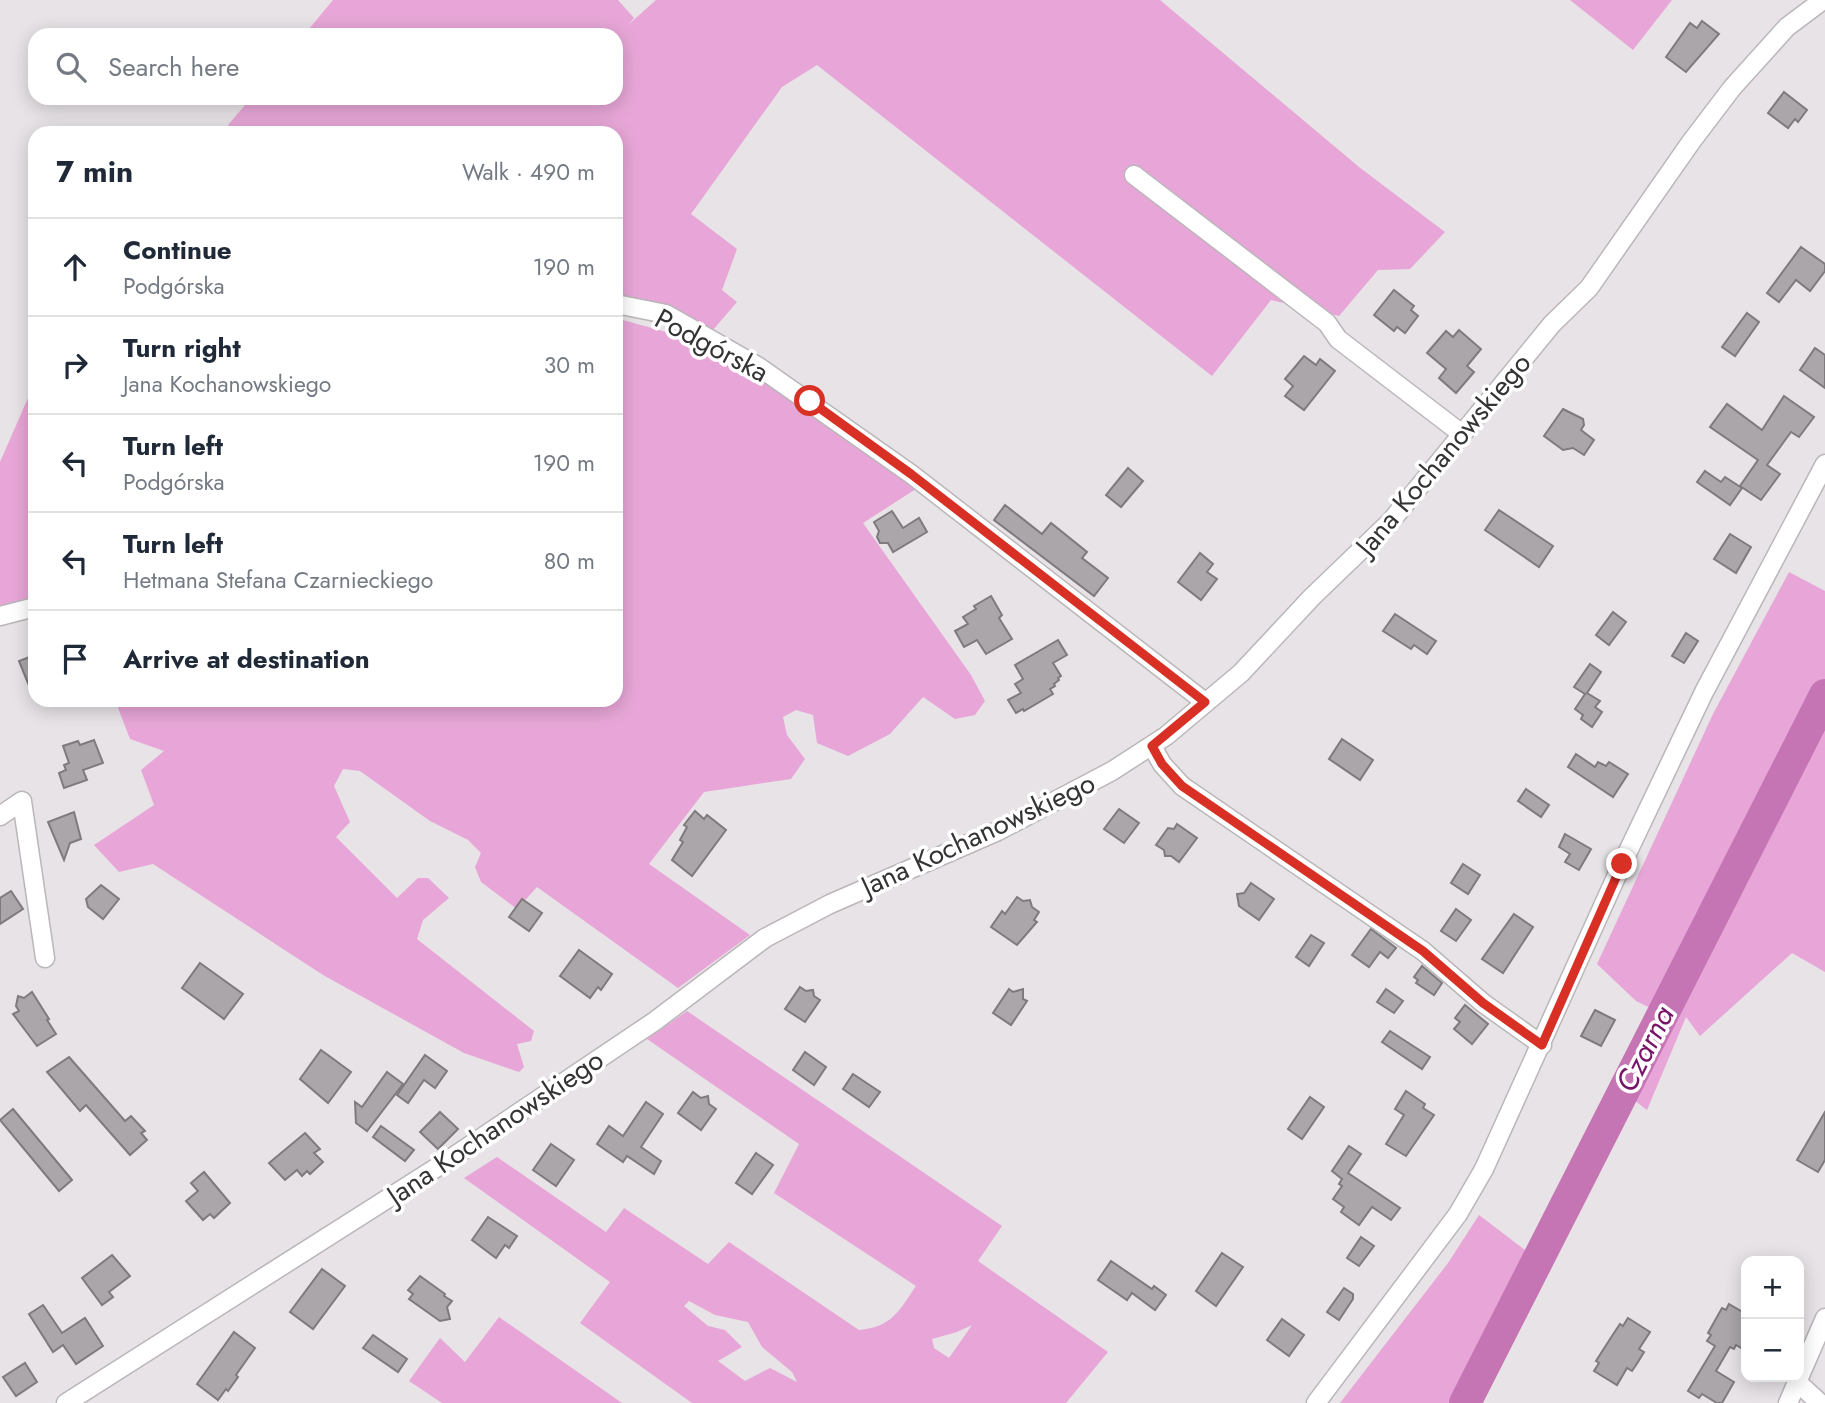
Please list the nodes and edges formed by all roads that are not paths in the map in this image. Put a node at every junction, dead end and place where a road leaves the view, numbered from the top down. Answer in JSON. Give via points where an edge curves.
{"nodes":[{"id":1,"x":1823,"y":0,"type":"edge"},
{"id":2,"x":1134,"y":175,"type":"dead end"},
{"id":3,"x":623,"y":305,"type":"edge"},
{"id":4,"x":1462,"y":434,"type":"junction"},
{"id":5,"x":1825,"y":464,"type":"edge"},
{"id":6,"x":28,"y":609,"type":"edge"},
{"id":7,"x":0,"y":615,"type":"edge"},
{"id":8,"x":1205,"y":702,"type":"junction"},
{"id":9,"x":1152,"y":746,"type":"junction"},
{"id":10,"x":0,"y":816,"type":"edge"},
{"id":11,"x":45,"y":958,"type":"dead end"},
{"id":12,"x":1542,"y":1045,"type":"junction"},
{"id":13,"x":1825,"y":1318,"type":"edge"},
{"id":14,"x":1804,"y":1366,"type":"edge"},
{"id":15,"x":1797,"y":1382,"type":"joint"},
{"id":16,"x":66,"y":1403,"type":"edge"},
{"id":17,"x":1315,"y":1403,"type":"edge"},
{"id":18,"x":1788,"y":1403,"type":"edge"},
{"id":19,"x":1821,"y":1403,"type":"edge"}],
"edges":[{"from":1,"to":4,"type":"street","name":"Jana Kochanowskiego","via":[[1787,27],[1732,88],[1589,288],[1552,324]]},
{"from":2,"to":4,"type":"street"},
{"from":3,"to":8,"type":"street","name":"Podgórska","via":[[666,314],[760,366],[911,474]]},
{"from":4,"to":8,"type":"street","name":"Jana Kochanowskiego","via":[[1391,521],[1241,673]]},
{"from":5,"to":12,"type":"street","via":[[1704,692]]},
{"from":6,"to":7,"type":"street"},
{"from":8,"to":9,"type":"street","name":"Jana Kochanowskiego"},
{"from":9,"to":12,"type":"street","via":[[1182,786],[1423,951],[1483,1003]]},
{"from":9,"to":16,"type":"street","name":"Jana Kochanowskiego","via":[[998,831],[830,904],[765,938],[655,1021],[450,1159]]},
{"from":10,"to":11,"type":"street","via":[[22,801]]},
{"from":12,"to":17,"type":"street","via":[[1458,1214]]},
{"from":13,"to":14,"type":"street"},
{"from":15,"to":18,"type":"street"},
{"from":15,"to":19,"type":"street"}]}
